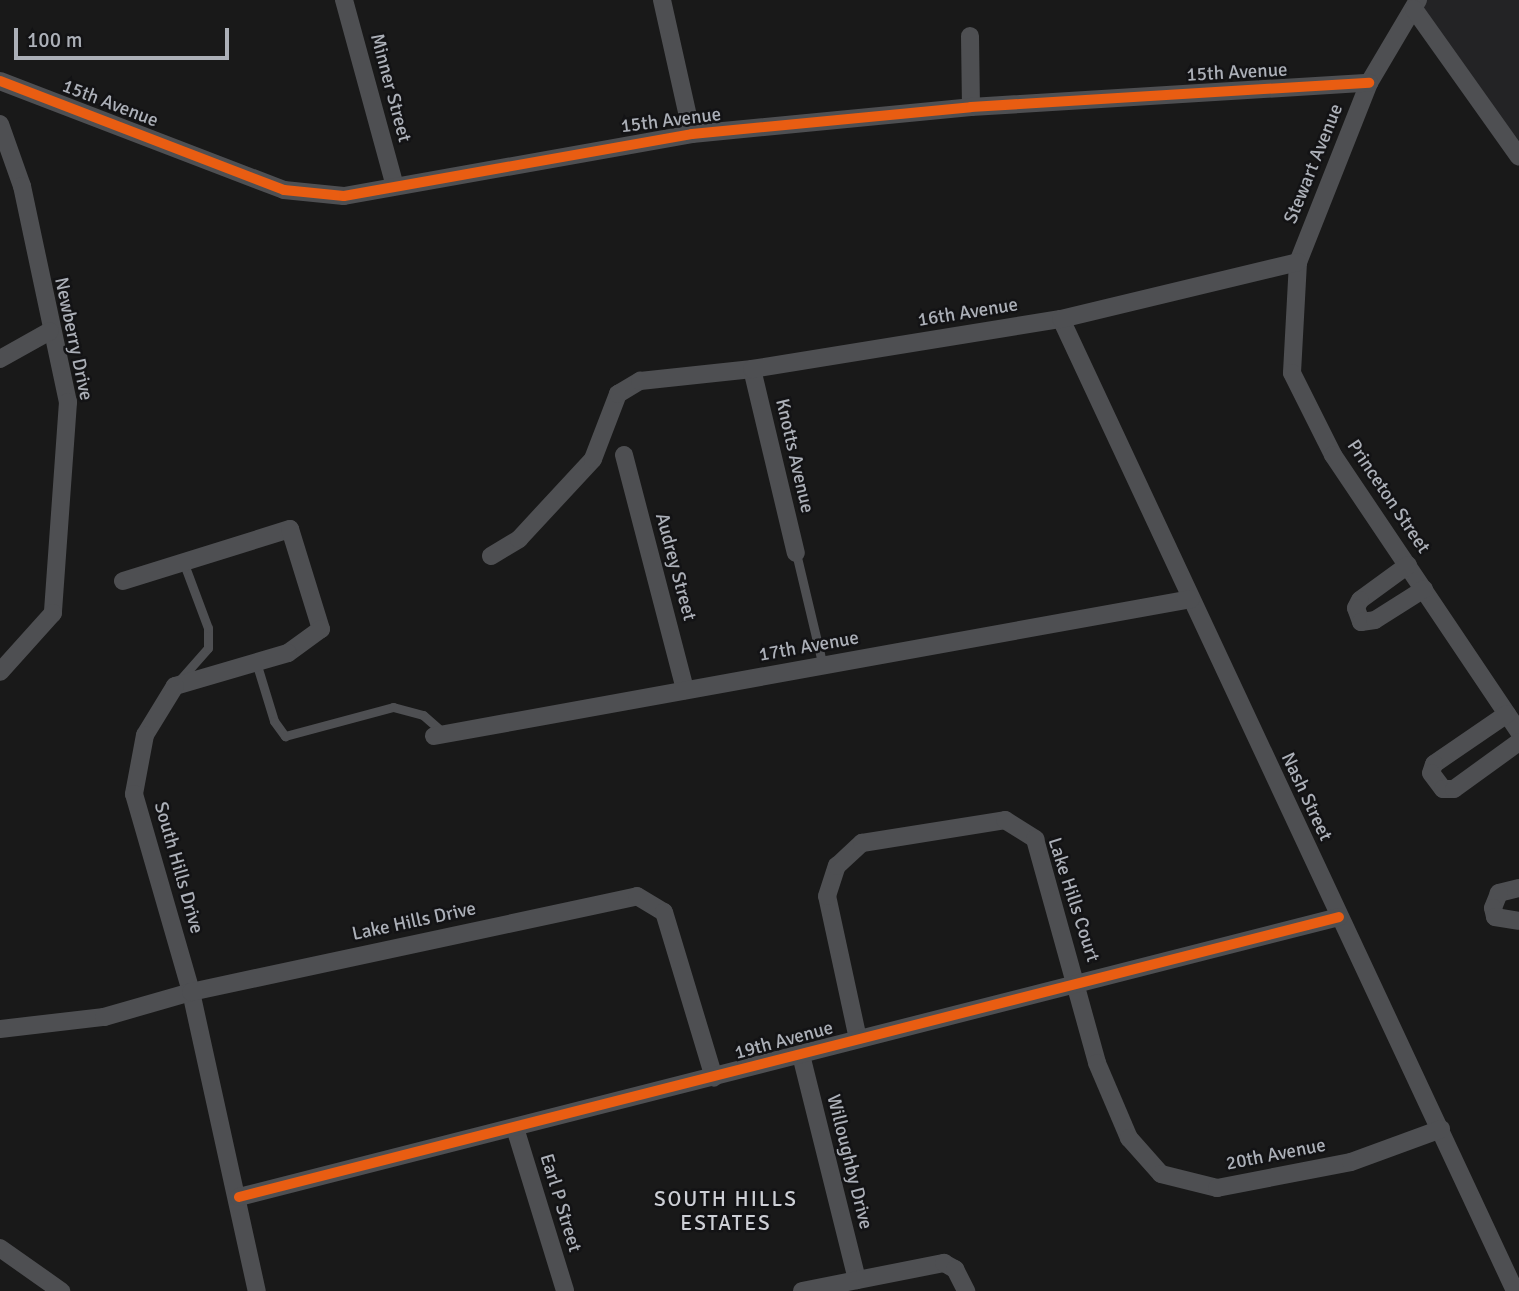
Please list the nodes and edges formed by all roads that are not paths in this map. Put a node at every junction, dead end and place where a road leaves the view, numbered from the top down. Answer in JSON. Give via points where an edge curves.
{"nodes":[{"id":1,"x":344,"y":0,"type":"edge"},
{"id":2,"x":662,"y":0,"type":"edge"},
{"id":3,"x":1416,"y":5,"type":"edge"},
{"id":4,"x":970,"y":36,"type":"dead end"},
{"id":5,"x":0,"y":81,"type":"edge"},
{"id":6,"x":1369,"y":83,"type":"junction"},
{"id":7,"x":971,"y":107,"type":"junction"},
{"id":8,"x":0,"y":124,"type":"edge"},
{"id":9,"x":692,"y":134,"type":"junction"},
{"id":10,"x":1519,"y":157,"type":"edge"},
{"id":11,"x":395,"y":186,"type":"junction"},
{"id":12,"x":1298,"y":262,"type":"junction"},
{"id":13,"x":1061,"y":319,"type":"junction"},
{"id":14,"x":50,"y":331,"type":"junction"},
{"id":15,"x":0,"y":359,"type":"edge"},
{"id":16,"x":752,"y":369,"type":"junction"},
{"id":17,"x":624,"y":455,"type":"dead end"},
{"id":18,"x":796,"y":553,"type":"joint"},
{"id":19,"x":491,"y":556,"type":"dead end"},
{"id":20,"x":183,"y":560,"type":"junction"},
{"id":21,"x":1408,"y":565,"type":"junction"},
{"id":22,"x":123,"y":580,"type":"dead end"},
{"id":23,"x":1424,"y":589,"type":"junction"},
{"id":24,"x":1191,"y":599,"type":"junction"},
{"id":25,"x":256,"y":662,"type":"junction"},
{"id":26,"x":823,"y":666,"type":"junction"},
{"id":27,"x":0,"y":672,"type":"edge"},
{"id":28,"x":175,"y":686,"type":"junction"},
{"id":29,"x":685,"y":690,"type":"junction"},
{"id":30,"x":1507,"y":714,"type":"junction"},
{"id":31,"x":1519,"y":732,"type":"edge"},
{"id":32,"x":439,"y":735,"type":"joint"},
{"id":33,"x":1519,"y":742,"type":"edge"},
{"id":34,"x":1519,"y":888,"type":"edge"},
{"id":35,"x":1339,"y":917,"type":"junction"},
{"id":36,"x":1519,"y":921,"type":"edge"},
{"id":37,"x":1078,"y":985,"type":"junction"},
{"id":38,"x":191,"y":992,"type":"junction"},
{"id":39,"x":0,"y":1029,"type":"edge"},
{"id":40,"x":859,"y":1040,"type":"junction"},
{"id":41,"x":801,"y":1055,"type":"junction"},
{"id":42,"x":1097,"y":1063,"type":"joint"},
{"id":43,"x":714,"y":1078,"type":"junction"},
{"id":44,"x":515,"y":1128,"type":"junction"},
{"id":45,"x":1441,"y":1129,"type":"junction"},
{"id":46,"x":239,"y":1197,"type":"junction"},
{"id":47,"x":0,"y":1248,"type":"edge"},
{"id":48,"x":857,"y":1280,"type":"junction"},
{"id":49,"x":61,"y":1291,"type":"edge"},
{"id":50,"x":257,"y":1291,"type":"edge"},
{"id":51,"x":565,"y":1291,"type":"edge"},
{"id":52,"x":802,"y":1291,"type":"edge"},
{"id":53,"x":966,"y":1291,"type":"edge"},
{"id":54,"x":1515,"y":1291,"type":"edge"}],
"edges":[{"from":1,"to":11,"type":"street","name":"Minner Street"},
{"from":2,"to":9,"type":"street"},
{"from":3,"to":6,"type":"street","name":"Stewart Avenue"},
{"from":3,"to":10,"type":"street"},
{"from":4,"to":7,"type":"street"},
{"from":5,"to":11,"type":"street","name":"15th Avenue","via":[[284,190],[344,195]]},
{"from":6,"to":7,"type":"street","name":"15th Avenue"},
{"from":6,"to":12,"type":"street","name":"Stewart Avenue"},
{"from":7,"to":9,"type":"street","name":"15th Avenue"},
{"from":8,"to":14,"type":"street","name":"Newberry Drive","via":[[22,186]]},
{"from":9,"to":11,"type":"street","name":"15th Avenue"},
{"from":12,"to":13,"type":"street","name":"16th Avenue"},
{"from":12,"to":21,"type":"street","name":"Princeton Street","via":[[1292,373],[1333,455]]},
{"from":13,"to":16,"type":"street","name":"16th Avenue"},
{"from":13,"to":24,"type":"street","name":"Nash Street"},
{"from":14,"to":15,"type":"street"},
{"from":14,"to":27,"type":"street","name":"Newberry Drive","via":[[68,402],[53,613]]},
{"from":16,"to":18,"type":"street","name":"Knotts Avenue"},
{"from":16,"to":19,"type":"street","name":"16th Avenue","via":[[640,381],[618,394],[593,459],[519,539]]},
{"from":17,"to":29,"type":"street","name":"Audrey Street"},
{"from":18,"to":26,"type":"lane"},
{"from":20,"to":22,"type":"street"},
{"from":20,"to":25,"type":"street","via":[[290,529],[321,629],[288,653]]},
{"from":20,"to":28,"type":"lane","via":[[208,628],[208,648]]},
{"from":21,"to":23,"type":"street","name":"Princeton Street"},
{"from":21,"to":23,"type":"street","via":[[1360,600],[1356,608],[1361,622],[1375,620]]},
{"from":23,"to":30,"type":"street","name":"Princeton Street"},
{"from":24,"to":26,"type":"street","name":"17th Avenue"},
{"from":24,"to":35,"type":"street","name":"Nash Street"},
{"from":25,"to":28,"type":"street"},
{"from":25,"to":32,"type":"lane","via":[[274,721],[285,736],[403,707],[423,715]]},
{"from":26,"to":29,"type":"street","name":"17th Avenue"},
{"from":28,"to":38,"type":"street","name":"South Hills Drive","via":[[145,735],[134,794]]},
{"from":29,"to":32,"type":"street","name":"17th Avenue"},
{"from":30,"to":31,"type":"street","name":"Princeton Street"},
{"from":30,"to":33,"type":"street","via":[[1434,764],[1432,773],[1443,789],[1454,789]]},
{"from":34,"to":36,"type":"street","via":[[1499,893],[1493,908],[1495,918]]},
{"from":35,"to":37,"type":"street","name":"19th Avenue"},
{"from":35,"to":45,"type":"street","name":"Nash Street"},
{"from":37,"to":40,"type":"street","name":"19th Avenue"},
{"from":37,"to":40,"type":"street","name":"Lake Hills Court","via":[[1035,839],[1005,820],[862,843],[837,866],[827,896]]},
{"from":37,"to":42,"type":"street","name":"Lake Hills Court"},
{"from":38,"to":39,"type":"street","name":"Lake Hills Drive","via":[[104,1017]]},
{"from":38,"to":43,"type":"street","name":"Lake Hills Drive","via":[[637,896],[664,912]]},
{"from":38,"to":46,"type":"street","name":"South Hills Drive"},
{"from":40,"to":41,"type":"street","name":"19th Avenue"},
{"from":41,"to":43,"type":"street","name":"19th Avenue"},
{"from":41,"to":48,"type":"street","name":"Willoughby Drive"},
{"from":42,"to":45,"type":"street","name":"20th Avenue","via":[[1129,1138],[1161,1174],[1217,1188],[1351,1162]]},
{"from":43,"to":44,"type":"street","name":"19th Avenue"},
{"from":44,"to":46,"type":"street","name":"19th Avenue"},
{"from":44,"to":51,"type":"street","name":"Earl P Street"},
{"from":45,"to":54,"type":"street","name":"Nash Street"},
{"from":46,"to":50,"type":"street","name":"South Hills Drive"},
{"from":47,"to":49,"type":"street"},
{"from":48,"to":52,"type":"street"},
{"from":48,"to":53,"type":"street","via":[[944,1263],[955,1269]]}]}
